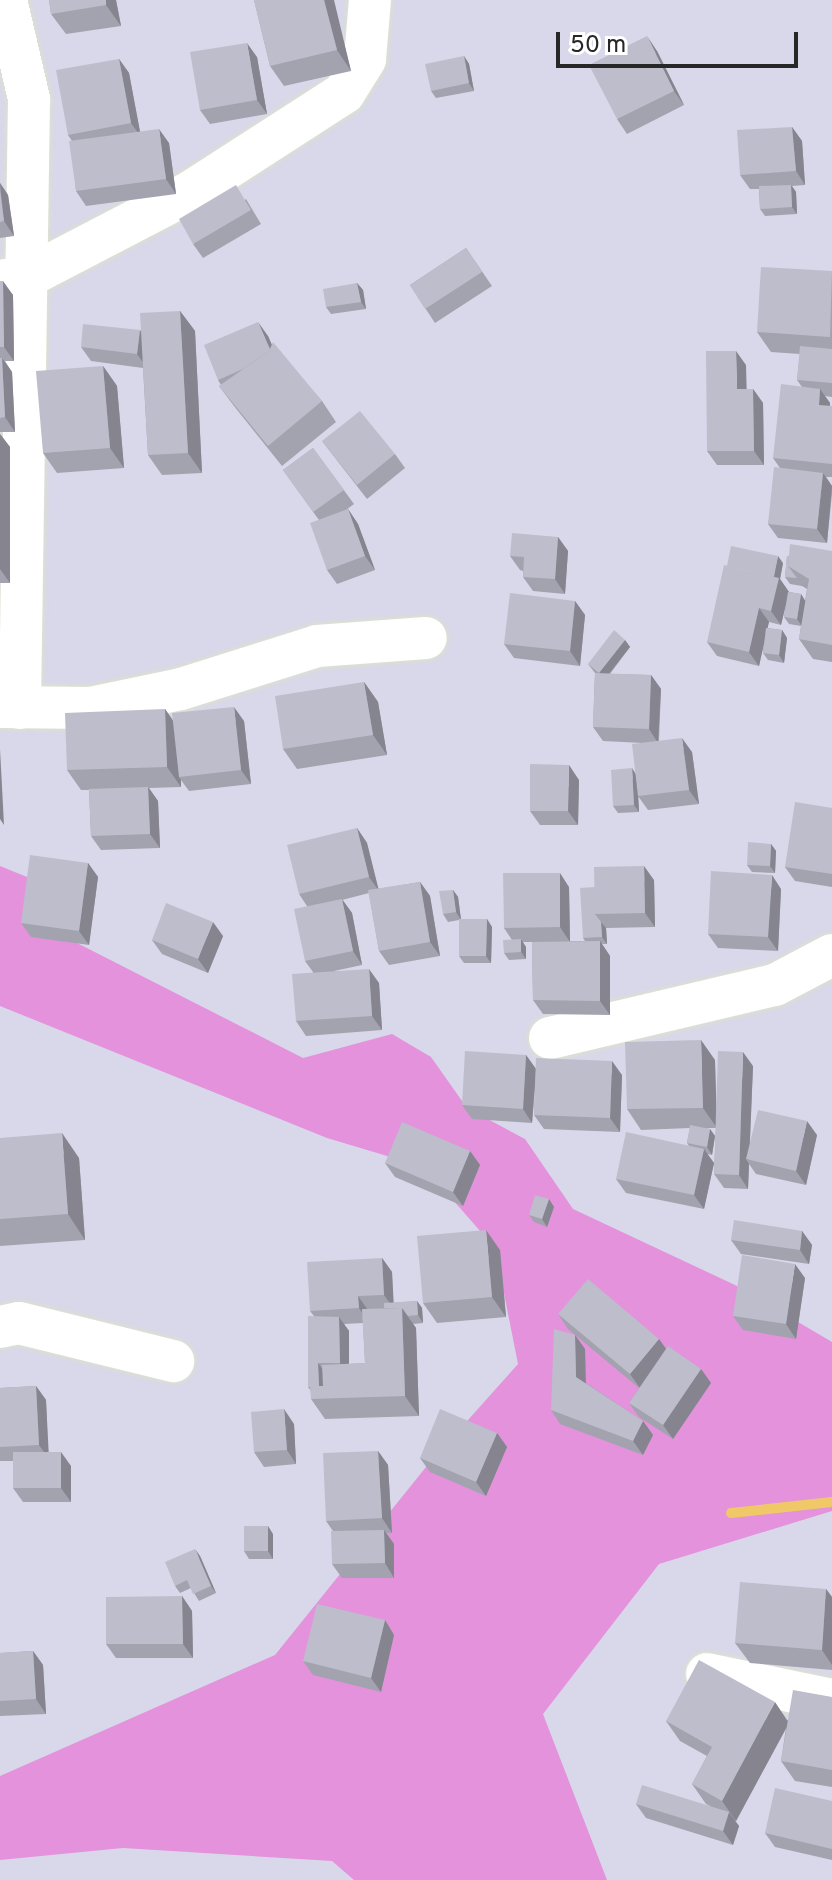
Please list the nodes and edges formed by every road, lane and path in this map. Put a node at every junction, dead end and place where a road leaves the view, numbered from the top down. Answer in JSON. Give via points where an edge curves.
{"nodes":[{"id":1,"x":6,"y":0,"type":"edge"},
{"id":2,"x":370,"y":0,"type":"edge"},
{"id":3,"x":14,"y":279,"type":"edge"},
{"id":4,"x":426,"y":638,"type":"dead end"},
{"id":5,"x":10,"y":708,"type":"edge"},
{"id":6,"x":832,"y":955,"type":"edge"},
{"id":7,"x":550,"y":1038,"type":"dead end"},
{"id":8,"x":0,"y":1327,"type":"edge"},
{"id":9,"x":173,"y":1361,"type":"dead end"},
{"id":10,"x":707,"y":1674,"type":"edge"},
{"id":11,"x":832,"y":1700,"type":"edge"}],
"edges":[{"from":1,"to":3,"type":"street","via":[[29,99]]},
{"from":2,"to":3,"type":"street","via":[[365,59],[344,93],[192,191]]},
{"from":3,"to":5,"type":"street"},
{"from":4,"to":5,"type":"street","via":[[317,646],[181,689],[90,708]]},
{"from":6,"to":7,"type":"street","via":[[775,985]]},
{"from":8,"to":9,"type":"street","via":[[19,1323]]},
{"from":10,"to":11,"type":"street"}]}
